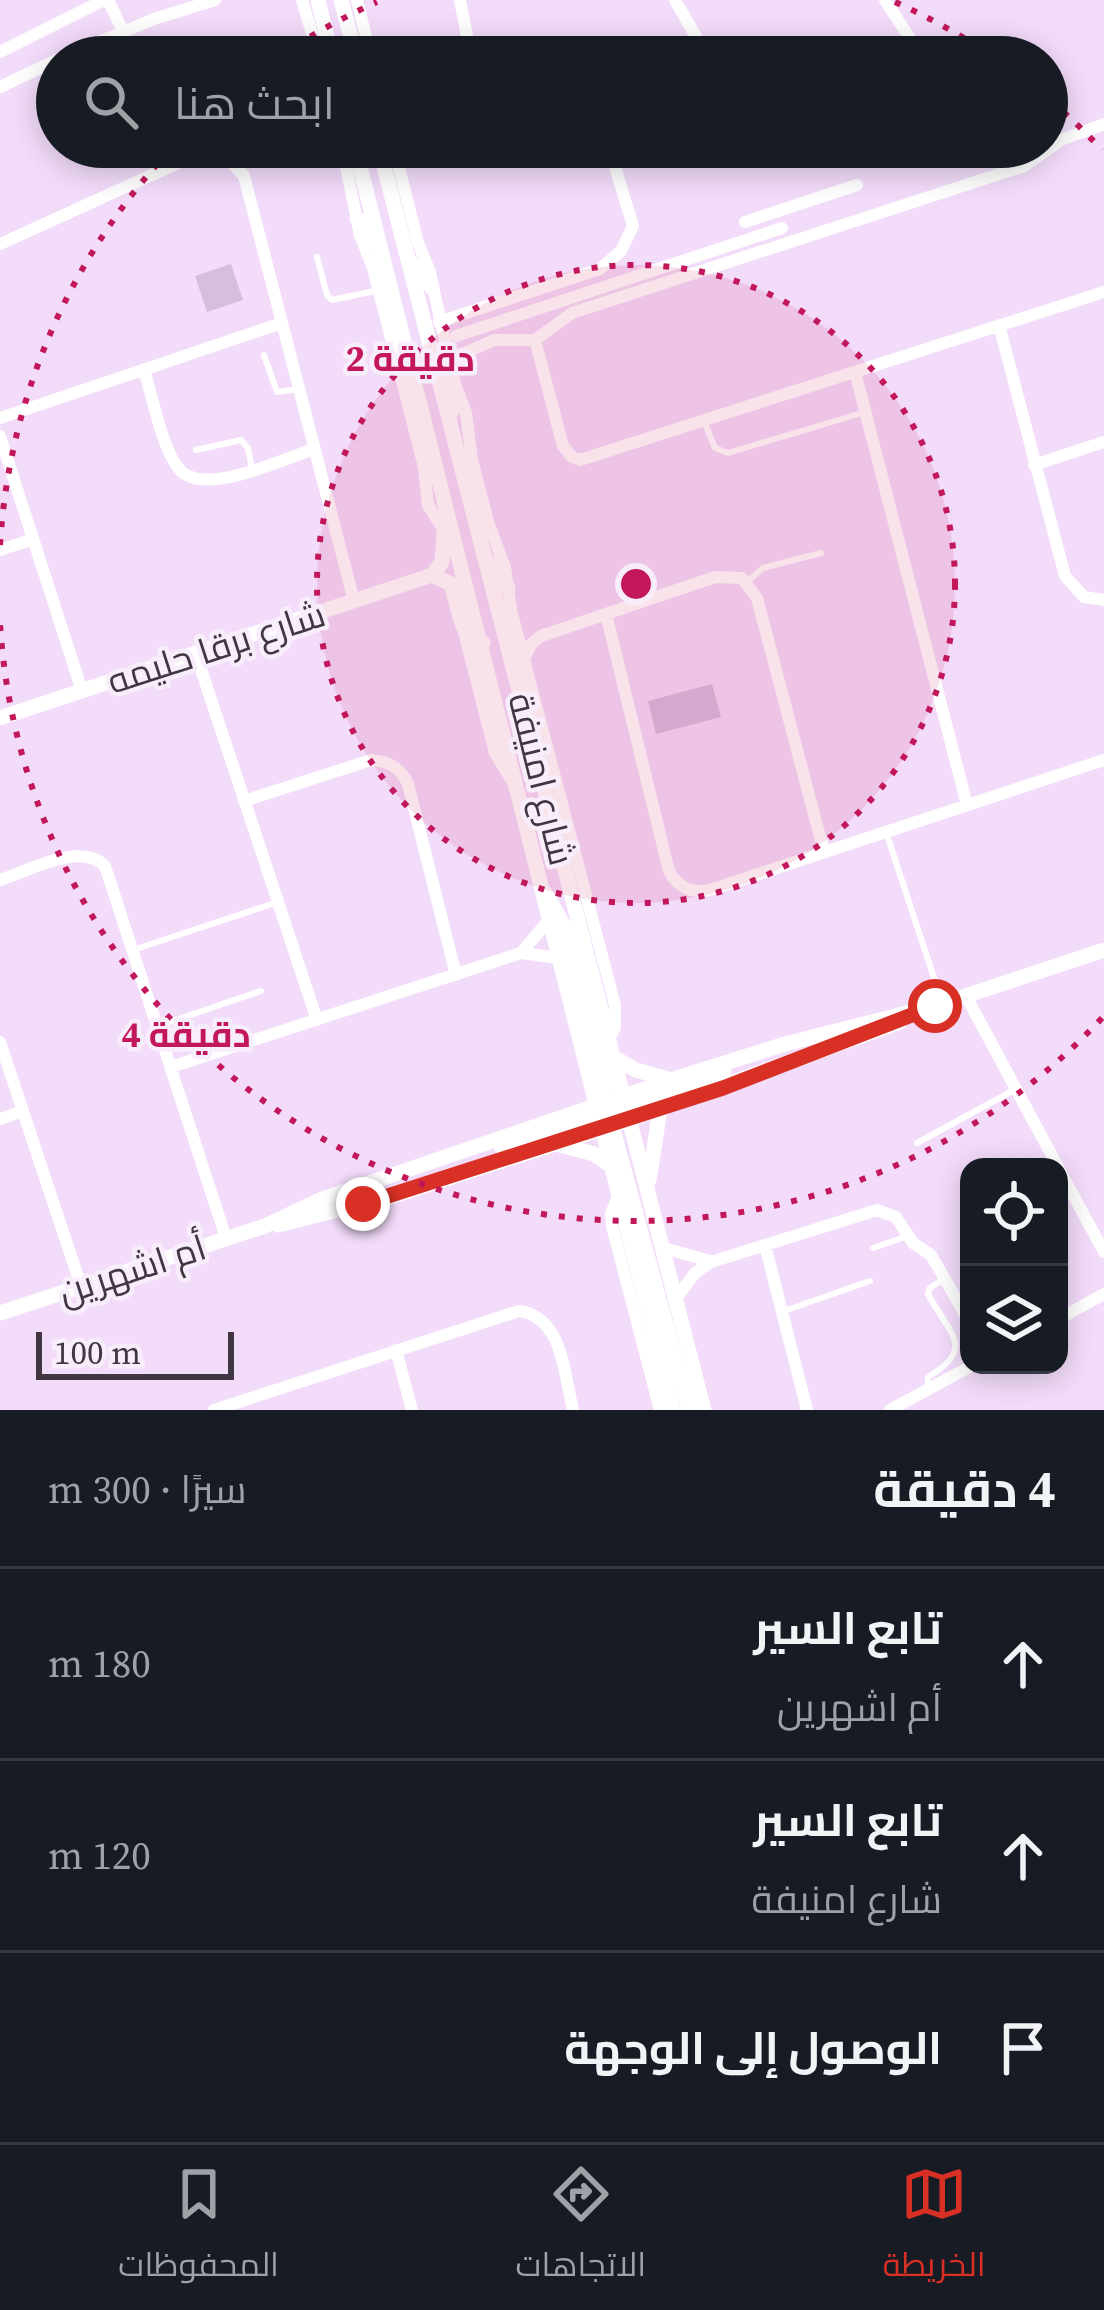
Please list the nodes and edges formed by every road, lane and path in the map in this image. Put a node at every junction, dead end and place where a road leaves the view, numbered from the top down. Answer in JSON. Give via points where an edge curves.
{"nodes":[{"id":1,"x":106,"y":0,"type":"edge"},
{"id":2,"x":215,"y":0,"type":"edge"},
{"id":3,"x":302,"y":0,"type":"edge"},
{"id":4,"x":318,"y":0,"type":"edge"},
{"id":5,"x":341,"y":0,"type":"edge"},
{"id":6,"x":357,"y":0,"type":"edge"},
{"id":7,"x":460,"y":0,"type":"edge"},
{"id":8,"x":676,"y":0,"type":"edge"},
{"id":9,"x":885,"y":0,"type":"edge"},
{"id":10,"x":123,"y":32,"type":"junction"},
{"id":11,"x":113,"y":36,"type":"edge"},
{"id":12,"x":313,"y":36,"type":"edge"},
{"id":13,"x":327,"y":36,"type":"edge"},
{"id":14,"x":350,"y":36,"type":"edge"},
{"id":15,"x":366,"y":36,"type":"edge"},
{"id":16,"x":467,"y":36,"type":"edge"},
{"id":17,"x":696,"y":36,"type":"edge"},
{"id":18,"x":908,"y":36,"type":"edge"},
{"id":19,"x":0,"y":52,"type":"edge"},
{"id":20,"x":36,"y":70,"type":"edge"},
{"id":21,"x":0,"y":87,"type":"edge"},
{"id":22,"x":1104,"y":124,"type":"edge"},
{"id":23,"x":1068,"y":138,"type":"edge"},
{"id":24,"x":168,"y":168,"type":"edge"},
{"id":25,"x":236,"y":168,"type":"edge"},
{"id":26,"x":346,"y":168,"type":"edge"},
{"id":27,"x":360,"y":168,"type":"edge"},
{"id":28,"x":385,"y":168,"type":"edge"},
{"id":29,"x":400,"y":168,"type":"edge"},
{"id":30,"x":615,"y":168,"type":"edge"},
{"id":31,"x":1018,"y":168,"type":"edge"},
{"id":32,"x":856,"y":185,"type":"dead end"},
{"id":33,"x":776,"y":212,"type":"junction"},
{"id":34,"x":357,"y":218,"type":"junction"},
{"id":35,"x":746,"y":222,"type":"dead end"},
{"id":36,"x":782,"y":228,"type":"junction"},
{"id":37,"x":792,"y":242,"type":"junction"},
{"id":38,"x":0,"y":244,"type":"edge"},
{"id":39,"x":382,"y":251,"type":"junction"},
{"id":40,"x":316,"y":257,"type":"dead end"},
{"id":41,"x":409,"y":260,"type":"junction"},
{"id":42,"x":432,"y":288,"type":"junction"},
{"id":43,"x":379,"y":290,"type":"junction"},
{"id":44,"x":1104,"y":292,"type":"edge"},
{"id":45,"x":439,"y":322,"type":"junction"},
{"id":46,"x":282,"y":323,"type":"junction"},
{"id":47,"x":999,"y":325,"type":"junction"},
{"id":48,"x":456,"y":336,"type":"dead end"},
{"id":49,"x":536,"y":340,"type":"junction"},
{"id":50,"x":264,"y":355,"type":"dead end"},
{"id":51,"x":449,"y":360,"type":"junction"},
{"id":52,"x":144,"y":369,"type":"junction"},
{"id":53,"x":855,"y":372,"type":"junction"},
{"id":54,"x":453,"y":379,"type":"junction"},
{"id":55,"x":298,"y":389,"type":"junction"},
{"id":56,"x":865,"y":412,"type":"junction"},
{"id":57,"x":0,"y":418,"type":"edge"},
{"id":58,"x":704,"y":421,"type":"junction"},
{"id":59,"x":451,"y":432,"type":"junction"},
{"id":60,"x":0,"y":436,"type":"edge"},
{"id":61,"x":1104,"y":442,"type":"edge"},
{"id":62,"x":314,"y":449,"type":"junction"},
{"id":63,"x":196,"y":450,"type":"dead end"},
{"id":64,"x":1034,"y":465,"type":"junction"},
{"id":65,"x":252,"y":469,"type":"junction"},
{"id":66,"x":5,"y":470,"type":"edge"},
{"id":67,"x":448,"y":506,"type":"junction"},
{"id":68,"x":443,"y":529,"type":"junction"},
{"id":69,"x":33,"y":539,"type":"junction"},
{"id":70,"x":0,"y":550,"type":"edge"},
{"id":71,"x":443,"y":551,"type":"junction"},
{"id":72,"x":482,"y":552,"type":"junction"},
{"id":73,"x":821,"y":553,"type":"dead end"},
{"id":74,"x":433,"y":575,"type":"junction"},
{"id":75,"x":748,"y":582,"type":"junction"},
{"id":76,"x":454,"y":589,"type":"junction"},
{"id":77,"x":508,"y":589,"type":"junction"},
{"id":78,"x":1104,"y":600,"type":"edge"},
{"id":79,"x":354,"y":602,"type":"junction"},
{"id":80,"x":606,"y":614,"type":"junction"},
{"id":81,"x":514,"y":622,"type":"junction"},
{"id":82,"x":462,"y":624,"type":"junction"},
{"id":83,"x":541,"y":636,"type":"junction"},
{"id":84,"x":483,"y":643,"type":"junction"},
{"id":85,"x":196,"y":653,"type":"junction"},
{"id":86,"x":523,"y":672,"type":"junction"},
{"id":87,"x":82,"y":691,"type":"junction"},
{"id":88,"x":0,"y":718,"type":"edge"},
{"id":89,"x":1104,"y":760,"type":"edge"},
{"id":90,"x":515,"y":784,"type":"junction"},
{"id":91,"x":244,"y":801,"type":"junction"},
{"id":92,"x":967,"y":805,"type":"junction"},
{"id":93,"x":886,"y":832,"type":"junction"},
{"id":94,"x":824,"y":852,"type":"junction"},
{"id":95,"x":0,"y":880,"type":"edge"},
{"id":96,"x":538,"y":885,"type":"junction"},
{"id":97,"x":278,"y":902,"type":"junction"},
{"id":98,"x":548,"y":921,"type":"junction"},
{"id":99,"x":133,"y":950,"type":"junction"},
{"id":100,"x":1104,"y":950,"type":"edge"},
{"id":101,"x":521,"y":953,"type":"junction"},
{"id":102,"x":558,"y":958,"type":"junction"},
{"id":103,"x":456,"y":974,"type":"junction"},
{"id":104,"x":261,"y":991,"type":"dead end"},
{"id":105,"x":965,"y":996,"type":"junction"},
{"id":106,"x":939,"y":1005,"type":"junction"},
{"id":107,"x":316,"y":1020,"type":"junction"},
{"id":108,"x":158,"y":1026,"type":"junction"},
{"id":109,"x":0,"y":1042,"type":"edge"},
{"id":110,"x":614,"y":1057,"type":"junction"},
{"id":111,"x":734,"y":1060,"type":"junction"},
{"id":112,"x":171,"y":1067,"type":"junction"},
{"id":113,"x":671,"y":1080,"type":"junction"},
{"id":114,"x":1016,"y":1089,"type":"junction"},
{"id":115,"x":660,"y":1109,"type":"junction"},
{"id":116,"x":23,"y":1111,"type":"junction"},
{"id":117,"x":611,"y":1113,"type":"junction"},
{"id":118,"x":0,"y":1119,"type":"edge"},
{"id":119,"x":554,"y":1143,"type":"junction"},
{"id":120,"x":916,"y":1143,"type":"dead end"},
{"id":121,"x":1053,"y":1158,"type":"edge"},
{"id":122,"x":610,"y":1165,"type":"junction"},
{"id":123,"x":452,"y":1174,"type":"junction"},
{"id":124,"x":1068,"y":1186,"type":"edge"},
{"id":125,"x":649,"y":1189,"type":"junction"},
{"id":126,"x":618,"y":1196,"type":"junction"},
{"id":127,"x":265,"y":1226,"type":"junction"},
{"id":128,"x":908,"y":1236,"type":"junction"},
{"id":129,"x":226,"y":1238,"type":"junction"},
{"id":130,"x":765,"y":1245,"type":"junction"},
{"id":131,"x":664,"y":1248,"type":"junction"},
{"id":132,"x":873,"y":1248,"type":"dead end"},
{"id":133,"x":1104,"y":1252,"type":"edge"},
{"id":134,"x":711,"y":1262,"type":"junction"},
{"id":135,"x":945,"y":1278,"type":"junction"},
{"id":136,"x":870,"y":1281,"type":"dead end"},
{"id":137,"x":81,"y":1286,"type":"junction"},
{"id":138,"x":1104,"y":1294,"type":"edge"},
{"id":139,"x":676,"y":1297,"type":"junction"},
{"id":140,"x":960,"y":1306,"type":"edge"},
{"id":141,"x":784,"y":1311,"type":"junction"},
{"id":142,"x":0,"y":1313,"type":"edge"},
{"id":143,"x":1068,"y":1313,"type":"edge"},
{"id":144,"x":396,"y":1350,"type":"junction"},
{"id":145,"x":960,"y":1372,"type":"edge"},
{"id":146,"x":929,"y":1389,"type":"junction"},
{"id":147,"x":214,"y":1410,"type":"edge"},
{"id":148,"x":412,"y":1410,"type":"edge"},
{"id":149,"x":573,"y":1410,"type":"edge"},
{"id":150,"x":660,"y":1410,"type":"edge"},
{"id":151,"x":673,"y":1410,"type":"edge"},
{"id":152,"x":689,"y":1410,"type":"edge"},
{"id":153,"x":704,"y":1410,"type":"edge"},
{"id":154,"x":807,"y":1410,"type":"edge"},
{"id":155,"x":890,"y":1410,"type":"edge"}],
"edges":[{"from":1,"to":10,"type":"street"},
{"from":1,"to":19,"type":"street"},
{"from":2,"to":10,"type":"street"},
{"from":3,"to":12,"type":"street"},
{"from":4,"to":13,"type":"street"},
{"from":5,"to":14,"type":"street"},
{"from":6,"to":15,"type":"street"},
{"from":7,"to":16,"type":"street"},
{"from":8,"to":17,"type":"street"},
{"from":9,"to":18,"type":"street"},
{"from":10,"to":11,"type":"street"},
{"from":20,"to":21,"type":"street"},
{"from":22,"to":23,"type":"street"},
{"from":24,"to":38,"type":"street"},
{"from":25,"to":46,"type":"street"},
{"from":26,"to":34,"type":"street"},
{"from":27,"to":39,"type":"street","name":"شارع امنيفة"},
{"from":28,"to":41,"type":"street","name":"شارع امنيفة"},
{"from":29,"to":42,"type":"street"},
{"from":30,"to":45,"type":"street","via":[[633,226],[615,258]]},
{"from":31,"to":37,"type":"street"},
{"from":32,"to":33,"type":"street"},
{"from":33,"to":35,"type":"street"},
{"from":33,"to":36,"type":"street"},
{"from":34,"to":39,"type":"street"},
{"from":34,"to":43,"type":"street"},
{"from":36,"to":37,"type":"street"},
{"from":36,"to":48,"type":"street"},
{"from":37,"to":49,"type":"street","via":[[572,314]]},
{"from":39,"to":67,"type":"street","name":"شارع امنيفة"},
{"from":40,"to":43,"type":"lane","via":[[332,300]]},
{"from":41,"to":42,"type":"street"},
{"from":41,"to":59,"type":"street","name":"شارع امنيفة"},
{"from":42,"to":45,"type":"street"},
{"from":43,"to":68,"type":"street","via":[[428,505]]},
{"from":44,"to":47,"type":"street"},
{"from":45,"to":51,"type":"street"},
{"from":46,"to":52,"type":"street"},
{"from":46,"to":55,"type":"street"},
{"from":47,"to":53,"type":"street"},
{"from":47,"to":64,"type":"street"},
{"from":49,"to":51,"type":"street","via":[[494,340]]},
{"from":49,"to":58,"type":"street","via":[[572,458]]},
{"from":50,"to":55,"type":"lane","via":[[277,392]]},
{"from":51,"to":54,"type":"street"},
{"from":52,"to":57,"type":"street"},
{"from":52,"to":65,"type":"street","via":[[186,476],[207,482]]},
{"from":53,"to":56,"type":"street"},
{"from":53,"to":58,"type":"street"},
{"from":54,"to":59,"type":"street"},
{"from":54,"to":77,"type":"street"},
{"from":55,"to":62,"type":"street"},
{"from":56,"to":58,"type":"lane","via":[[734,452],[716,448]]},
{"from":56,"to":92,"type":"street"},
{"from":59,"to":72,"type":"street","name":"شارع امنيفة"},
{"from":60,"to":66,"type":"street"},
{"from":61,"to":64,"type":"street"},
{"from":62,"to":65,"type":"street"},
{"from":62,"to":79,"type":"street"},
{"from":63,"to":65,"type":"lane","via":[[241,440]]},
{"from":64,"to":78,"type":"street","via":[[1068,583]]},
{"from":66,"to":69,"type":"street"},
{"from":67,"to":68,"type":"street"},
{"from":67,"to":84,"type":"street","name":"شارع امنيفة"},
{"from":68,"to":71,"type":"street"},
{"from":69,"to":70,"type":"street"},
{"from":69,"to":87,"type":"street"},
{"from":71,"to":74,"type":"street"},
{"from":71,"to":76,"type":"street"},
{"from":72,"to":77,"type":"street"},
{"from":72,"to":86,"type":"street","name":"شارع امنيفة"},
{"from":73,"to":75,"type":"lane","via":[[763,568]]},
{"from":74,"to":76,"type":"street"},
{"from":74,"to":79,"type":"street","name":"شارع برقا حليمه"},
{"from":75,"to":80,"type":"street","via":[[722,575]]},
{"from":75,"to":94,"type":"street"},
{"from":76,"to":82,"type":"street"},
{"from":77,"to":81,"type":"street"},
{"from":79,"to":85,"type":"street","name":"شارع برقا حليمه"},
{"from":80,"to":83,"type":"street"},
{"from":80,"to":94,"type":"street","via":[[673,878],[705,891]]},
{"from":81,"to":83,"type":"street"},
{"from":81,"to":86,"type":"street"},
{"from":82,"to":84,"type":"street"},
{"from":82,"to":90,"type":"street","via":[[495,753]]},
{"from":83,"to":86,"type":"street"},
{"from":84,"to":90,"type":"street","name":"شارع امنيفة"},
{"from":85,"to":87,"type":"street","name":"شارع برقا حليمه"},
{"from":85,"to":91,"type":"street"},
{"from":86,"to":110,"type":"street","name":"شارع امنيفة"},
{"from":87,"to":88,"type":"street","name":"شارع برقا حليمه"},
{"from":89,"to":92,"type":"street"},
{"from":90,"to":96,"type":"street","name":"شارع امنيفة"},
{"from":91,"to":97,"type":"street"},
{"from":91,"to":103,"type":"street","via":[[363,762],[400,771]]},
{"from":92,"to":93,"type":"street"},
{"from":93,"to":94,"type":"street"},
{"from":93,"to":106,"type":"lane"},
{"from":95,"to":99,"type":"street","via":[[92,856],[107,872]]},
{"from":96,"to":98,"type":"street","name":"شارع امنيفة"},
{"from":96,"to":117,"type":"street","via":[[567,931]]},
{"from":97,"to":99,"type":"lane"},
{"from":97,"to":107,"type":"street"},
{"from":98,"to":101,"type":"street"},
{"from":98,"to":102,"type":"street","name":"شارع امنيفة"},
{"from":99,"to":108,"type":"street"},
{"from":100,"to":105,"type":"street"},
{"from":101,"to":102,"type":"street"},
{"from":101,"to":103,"type":"street"},
{"from":102,"to":117,"type":"street","name":"شارع امنيفة"},
{"from":103,"to":107,"type":"street"},
{"from":104,"to":108,"type":"lane"},
{"from":105,"to":106,"type":"street"},
{"from":105,"to":114,"type":"street"},
{"from":106,"to":111,"type":"street"},
{"from":106,"to":115,"type":"street"},
{"from":107,"to":112,"type":"street"},
{"from":108,"to":112,"type":"street"},
{"from":109,"to":116,"type":"street"},
{"from":110,"to":113,"type":"street"},
{"from":110,"to":117,"type":"street","name":"شارع امنيفة"},
{"from":111,"to":113,"type":"street"},
{"from":111,"to":117,"type":"street","via":[[708,1080]]},
{"from":112,"to":129,"type":"street"},
{"from":113,"to":117,"type":"street"},
{"from":114,"to":120,"type":"lane"},
{"from":114,"to":121,"type":"street"},
{"from":115,"to":117,"type":"street"},
{"from":115,"to":125,"type":"street"},
{"from":116,"to":118,"type":"street"},
{"from":116,"to":137,"type":"street"},
{"from":117,"to":119,"type":"street"},
{"from":117,"to":122,"type":"street","name":"شارع امنيفة"},
{"from":117,"to":123,"type":"street","via":[[490,1152]]},
{"from":117,"to":125,"type":"street","name":"شارع امنيفة"},
{"from":117,"to":127,"type":"street","via":[[342,1192]]},
{"from":117,"to":152,"type":"street"},
{"from":119,"to":122,"type":"street"},
{"from":119,"to":123,"type":"street"},
{"from":122,"to":126,"type":"street","name":"شارع امنيفة"},
{"from":123,"to":127,"type":"street"},
{"from":124,"to":133,"type":"street"},
{"from":125,"to":131,"type":"street","name":"شارع امنيفة"},
{"from":126,"to":150,"type":"street","via":[[612,1226]]},
{"from":126,"to":151,"type":"street","name":"شارع امنيفة"},
{"from":127,"to":129,"type":"street","name":"أم اشهرين"},
{"from":128,"to":130,"type":"street","via":[[896,1217],[877,1210]]},
{"from":128,"to":132,"type":"lane"},
{"from":128,"to":135,"type":"street"},
{"from":129,"to":137,"type":"street","name":"أم اشهرين"},
{"from":130,"to":134,"type":"street"},
{"from":130,"to":141,"type":"street"},
{"from":131,"to":134,"type":"street"},
{"from":131,"to":139,"type":"street","name":"شارع امنيفة"},
{"from":134,"to":139,"type":"street"},
{"from":135,"to":140,"type":"street"},
{"from":135,"to":146,"type":"lane","via":[[928,1294],[956,1353],[928,1377]]},
{"from":136,"to":141,"type":"lane"},
{"from":137,"to":142,"type":"street","name":"أم اشهرين"},
{"from":138,"to":143,"type":"street"},
{"from":139,"to":153,"type":"street","name":"شارع امنيفة"},
{"from":141,"to":154,"type":"street"},
{"from":144,"to":147,"type":"street"},
{"from":144,"to":148,"type":"street"},
{"from":144,"to":149,"type":"street","via":[[512,1312],[535,1314],[554,1335]]},
{"from":145,"to":146,"type":"street"},
{"from":146,"to":155,"type":"street"}]}
